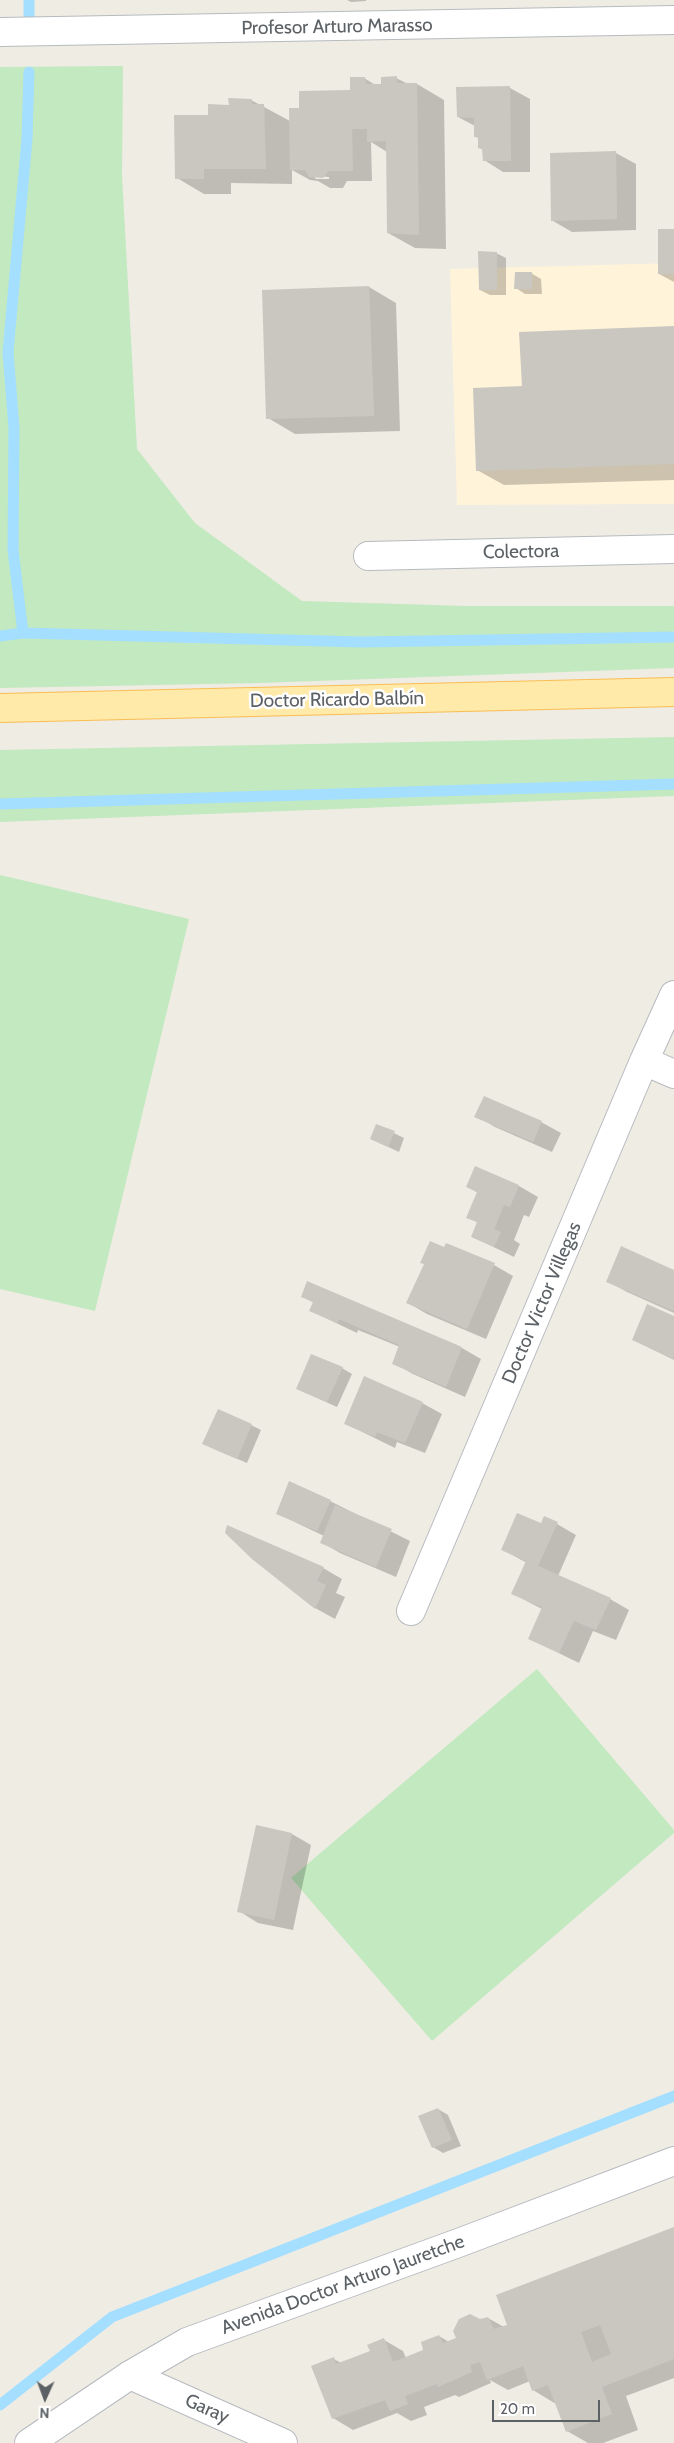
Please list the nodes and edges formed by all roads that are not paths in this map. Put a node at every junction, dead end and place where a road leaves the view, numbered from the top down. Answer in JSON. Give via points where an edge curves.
{"nodes":[{"id":1,"x":674,"y":20,"type":"edge"},
{"id":2,"x":0,"y":32,"type":"edge"},
{"id":3,"x":674,"y":549,"type":"edge"},
{"id":4,"x":368,"y":556,"type":"dead end"},
{"id":5,"x":674,"y":692,"type":"edge"},
{"id":6,"x":0,"y":708,"type":"edge"},
{"id":7,"x":674,"y":995,"type":"edge"},
{"id":8,"x":644,"y":1061,"type":"junction"},
{"id":9,"x":674,"y":1074,"type":"edge"},
{"id":10,"x":412,"y":1611,"type":"dead end"},
{"id":11,"x":674,"y":2161,"type":"edge"},
{"id":12,"x":130,"y":2375,"type":"junction"},
{"id":13,"x":52,"y":2434,"type":"edge"},
{"id":14,"x":29,"y":2443,"type":"edge"},
{"id":15,"x":283,"y":2443,"type":"edge"}],
"edges":[{"from":1,"to":2,"type":"street","name":"Profesor Arturo Marasso"},
{"from":3,"to":4,"type":"street","name":"Colectora"},
{"from":5,"to":6,"type":"main road","name":"Doctor Ricardo Balbín"},
{"from":7,"to":8,"type":"street","name":"Doctor Victor Villegas"},
{"from":8,"to":9,"type":"street"},
{"from":8,"to":10,"type":"street","name":"Doctor Victor Villegas"},
{"from":11,"to":12,"type":"street","name":"Avenida Doctor Arturo Jauretche","via":[[187,2342]]},
{"from":12,"to":13,"type":"street","name":"Avenida Doctor Arturo Jauretche"},
{"from":12,"to":15,"type":"street","name":"Garay"},
{"from":13,"to":14,"type":"street","name":"Avenida Doctor Arturo Jauretche"}]}
